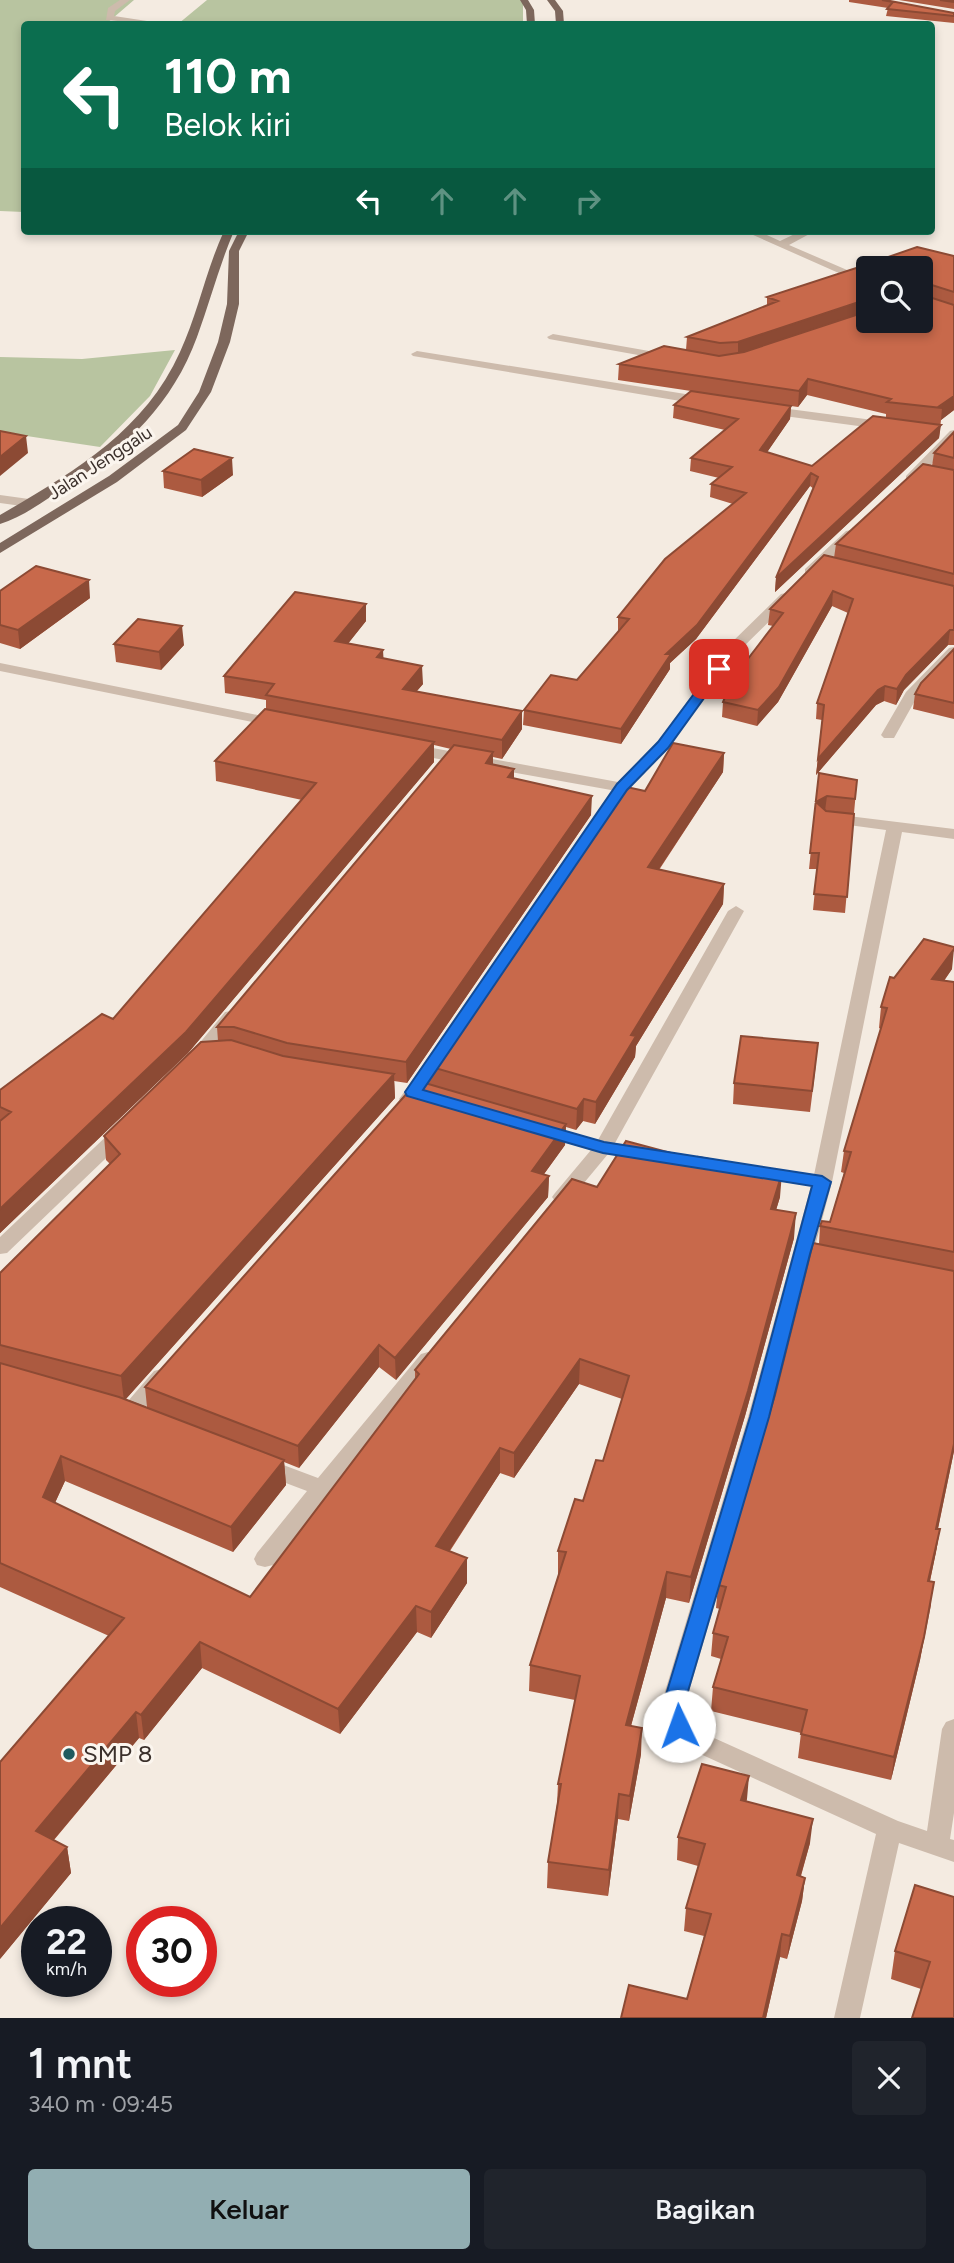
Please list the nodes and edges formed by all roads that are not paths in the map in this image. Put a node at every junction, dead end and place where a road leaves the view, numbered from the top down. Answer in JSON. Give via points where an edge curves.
{"nodes":[{"id":1,"x":126,"y":0,"type":"edge"},
{"id":2,"x":524,"y":0,"type":"edge"},
{"id":3,"x":551,"y":0,"type":"edge"},
{"id":4,"x":128,"y":21,"type":"edge"},
{"id":5,"x":531,"y":21,"type":"edge"},
{"id":6,"x":560,"y":21,"type":"edge"},
{"id":7,"x":235,"y":235,"type":"edge"},
{"id":8,"x":237,"y":235,"type":"edge"},
{"id":9,"x":758,"y":235,"type":"edge"},
{"id":10,"x":801,"y":235,"type":"edge"},
{"id":11,"x":779,"y":245,"type":"junction"},
{"id":12,"x":856,"y":278,"type":"edge"},
{"id":13,"x":553,"y":337,"type":"dead end"},
{"id":14,"x":417,"y":354,"type":"dead end"},
{"id":15,"x":682,"y":360,"type":"edge"},
{"id":16,"x":715,"y":402,"type":"edge"},
{"id":17,"x":753,"y":408,"type":"edge"},
{"id":18,"x":905,"y":428,"type":"edge"},
{"id":19,"x":950,"y":433,"type":"edge"},
{"id":20,"x":899,"y":490,"type":"edge"},
{"id":21,"x":0,"y":499,"type":"edge"},
{"id":22,"x":29,"y":503,"type":"junction"},
{"id":23,"x":0,"y":520,"type":"edge"},
{"id":24,"x":859,"y":527,"type":"edge"},
{"id":25,"x":0,"y":549,"type":"edge"},
{"id":26,"x":954,"y":651,"type":"edge"},
{"id":27,"x":0,"y":667,"type":"edge"},
{"id":28,"x":286,"y":725,"type":"edge"},
{"id":29,"x":890,"y":735,"type":"dead end"},
{"id":30,"x":395,"y":746,"type":"edge"},
{"id":31,"x":825,"y":819,"type":"edge"},
{"id":32,"x":895,"y":826,"type":"junction"},
{"id":33,"x":954,"y":834,"type":"edge"},
{"id":34,"x":736,"y":911,"type":"dead end"},
{"id":35,"x":240,"y":1006,"type":"edge"},
{"id":36,"x":452,"y":1036,"type":"edge"},
{"id":37,"x":226,"y":1056,"type":"edge"},
{"id":38,"x":387,"y":1088,"type":"edge"},
{"id":39,"x":419,"y":1094,"type":"junction"},
{"id":40,"x":395,"y":1113,"type":"edge"},
{"id":41,"x":130,"y":1125,"type":"edge"},
{"id":42,"x":527,"y":1125,"type":"edge"},
{"id":43,"x":603,"y":1147,"type":"junction"},
{"id":44,"x":658,"y":1156,"type":"edge"},
{"id":45,"x":740,"y":1169,"type":"edge"},
{"id":46,"x":822,"y":1182,"type":"junction"},
{"id":47,"x":550,"y":1211,"type":"edge"},
{"id":48,"x":0,"y":1248,"type":"edge"},
{"id":49,"x":801,"y":1254,"type":"junction"},
{"id":50,"x":826,"y":1259,"type":"edge"},
{"id":51,"x":445,"y":1339,"type":"edge"},
{"id":52,"x":175,"y":1361,"type":"edge"},
{"id":53,"x":155,"y":1423,"type":"edge"},
{"id":54,"x":244,"y":1458,"type":"edge"},
{"id":55,"x":322,"y":1488,"type":"junction"},
{"id":56,"x":265,"y":1559,"type":"dead end"},
{"id":57,"x":954,"y":1729,"type":"edge"},
{"id":58,"x":890,"y":1829,"type":"junction"},
{"id":59,"x":945,"y":1848,"type":"edge"},
{"id":60,"x":847,"y":2018,"type":"edge"}],
"edges":[{"from":1,"to":4,"type":"street","via":[[111,10],[109,18]]},
{"from":2,"to":5,"type":"main road"},
{"from":3,"to":6,"type":"main road"},
{"from":7,"to":22,"type":"main road","name":"Jalan Jenggalu","via":[[217,257],[186,353],[165,394],[141,425],[92,465]]},
{"from":8,"to":25,"type":"main road","name":"Jalan Jenggalu","via":[[233,304],[224,342],[205,392],[182,427],[146,457]]},
{"from":9,"to":11,"type":"street"},
{"from":10,"to":11,"type":"street"},
{"from":11,"to":12,"type":"street"},
{"from":13,"to":15,"type":"street"},
{"from":14,"to":16,"type":"street"},
{"from":17,"to":18,"type":"street"},
{"from":19,"to":20,"type":"street","via":[[925,472]]},
{"from":21,"to":22,"type":"street"},
{"from":22,"to":23,"type":"main road","name":"Jalan Jenggalu"},
{"from":24,"to":30,"type":"street","via":[[827,564],[732,650],[663,745],[618,793],[445,762]]},
{"from":26,"to":29,"type":"street","via":[[911,695]]},
{"from":27,"to":28,"type":"street"},
{"from":31,"to":32,"type":"street"},
{"from":32,"to":33,"type":"street"},
{"from":32,"to":46,"type":"street"},
{"from":34,"to":43,"type":"street"},
{"from":35,"to":37,"type":"street","via":[[191,1064]]},
{"from":36,"to":39,"type":"street"},
{"from":38,"to":39,"type":"street"},
{"from":39,"to":40,"type":"street"},
{"from":41,"to":48,"type":"street"},
{"from":42,"to":43,"type":"street"},
{"from":43,"to":44,"type":"street"},
{"from":43,"to":47,"type":"street"},
{"from":45,"to":46,"type":"street"},
{"from":46,"to":49,"type":"street"},
{"from":49,"to":50,"type":"street"},
{"from":49,"to":58,"type":"street","via":[[759,1417],[675,1698],[679,1726],[694,1741]]},
{"from":51,"to":55,"type":"street"},
{"from":52,"to":53,"type":"street","via":[[122,1411]]},
{"from":54,"to":55,"type":"street"},
{"from":55,"to":56,"type":"street"},
{"from":57,"to":59,"type":"street"},
{"from":58,"to":59,"type":"street"},
{"from":58,"to":60,"type":"street"}]}
